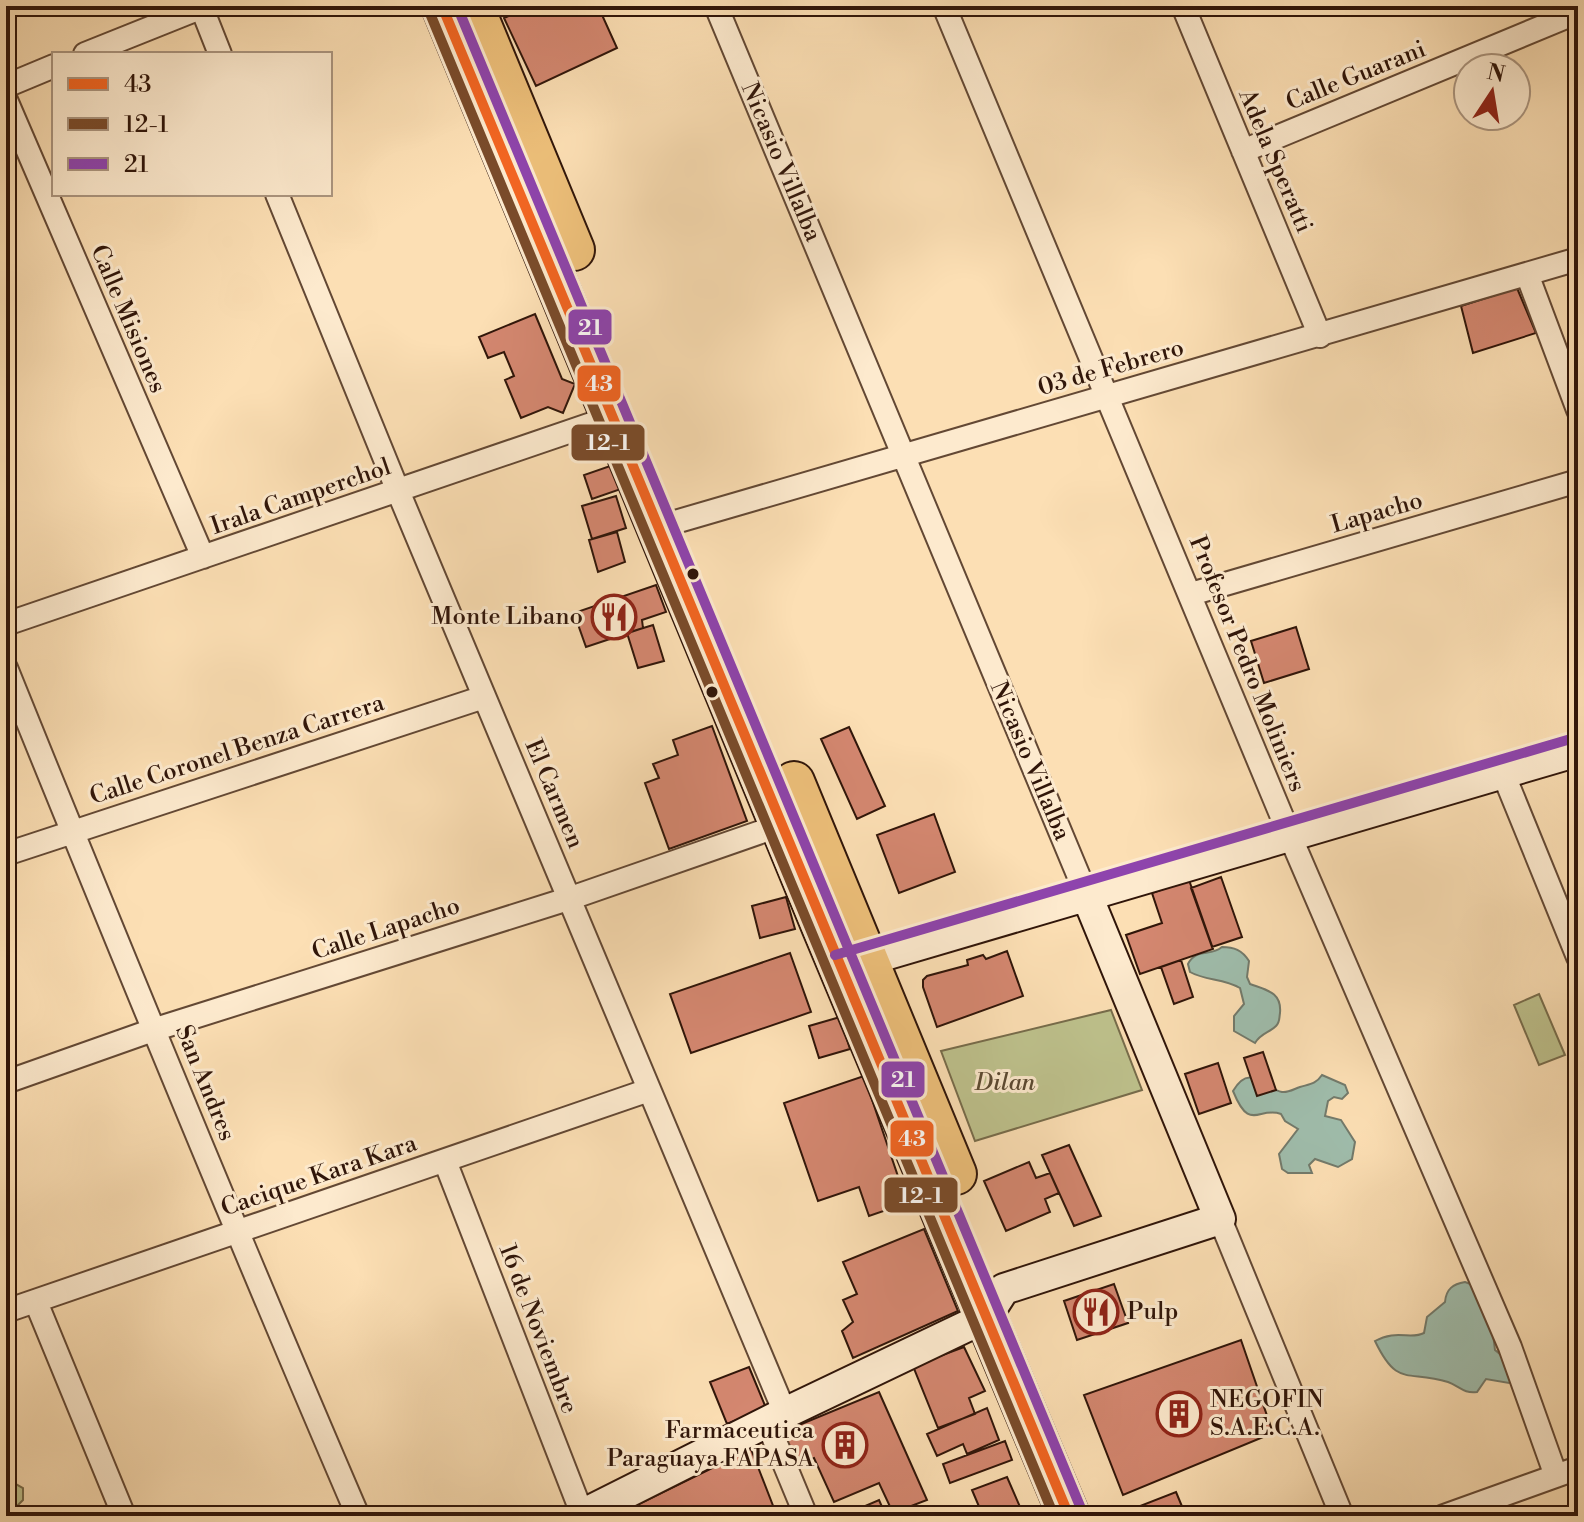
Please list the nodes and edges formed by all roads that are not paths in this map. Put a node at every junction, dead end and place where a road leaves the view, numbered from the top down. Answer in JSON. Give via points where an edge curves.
{"nodes":[{"id":1,"x":716,"y":6,"type":"edge"},
{"id":2,"x":944,"y":6,"type":"edge"},
{"id":3,"x":1183,"y":6,"type":"edge"},
{"id":4,"x":202,"y":7,"type":"edge"},
{"id":5,"x":464,"y":9,"type":"edge"},
{"id":6,"x":1578,"y":12,"type":"edge"},
{"id":7,"x":90,"y":52,"type":"edge"},
{"id":8,"x":219,"y":52,"type":"edge"},
{"id":9,"x":52,"y":67,"type":"edge"},
{"id":10,"x":6,"y":86,"type":"edge"},
{"id":11,"x":6,"y":100,"type":"edge"},
{"id":12,"x":1243,"y":151,"type":"junction"},
{"id":13,"x":278,"y":196,"type":"edge"},
{"id":14,"x":1578,"y":259,"type":"edge"},
{"id":15,"x":1527,"y":274,"type":"junction"},
{"id":16,"x":1320,"y":336,"type":"junction"},
{"id":17,"x":1106,"y":396,"type":"junction"},
{"id":18,"x":1578,"y":410,"type":"edge"},
{"id":19,"x":612,"y":417,"type":"junction"},
{"id":20,"x":902,"y":455,"type":"junction"},
{"id":21,"x":1578,"y":481,"type":"edge"},
{"id":22,"x":398,"y":491,"type":"junction"},
{"id":23,"x":671,"y":524,"type":"junction"},
{"id":24,"x":203,"y":557,"type":"junction"},
{"id":25,"x":1191,"y":594,"type":"junction"},
{"id":26,"x":6,"y":624,"type":"edge"},
{"id":27,"x":6,"y":668,"type":"edge"},
{"id":28,"x":484,"y":697,"type":"junction"},
{"id":29,"x":1578,"y":751,"type":"edge"},
{"id":30,"x":1503,"y":773,"type":"junction"},
{"id":31,"x":781,"y":825,"type":"junction"},
{"id":32,"x":72,"y":832,"type":"junction"},
{"id":33,"x":1290,"y":836,"type":"junction"},
{"id":34,"x":6,"y":854,"type":"edge"},
{"id":35,"x":1087,"y":896,"type":"junction"},
{"id":36,"x":571,"y":898,"type":"junction"},
{"id":37,"x":1578,"y":957,"type":"edge"},
{"id":38,"x":853,"y":964,"type":"junction"},
{"id":39,"x":156,"y":1029,"type":"junction"},
{"id":40,"x":6,"y":1082,"type":"edge"},
{"id":41,"x":649,"y":1090,"type":"junction"},
{"id":42,"x":445,"y":1161,"type":"junction"},
{"id":43,"x":1220,"y":1219,"type":"junction"},
{"id":44,"x":236,"y":1232,"type":"junction"},
{"id":45,"x":36,"y":1302,"type":"junction"},
{"id":46,"x":993,"y":1306,"type":"junction"},
{"id":47,"x":6,"y":1311,"type":"edge"},
{"id":48,"x":776,"y":1418,"type":"junction"},
{"id":49,"x":1578,"y":1468,"type":"edge"},
{"id":50,"x":1556,"y":1476,"type":"junction"},
{"id":51,"x":124,"y":1516,"type":"edge"},
{"id":52,"x":358,"y":1516,"type":"edge"},
{"id":53,"x":582,"y":1516,"type":"edge"},
{"id":54,"x":806,"y":1516,"type":"edge"},
{"id":55,"x":1069,"y":1516,"type":"edge"},
{"id":56,"x":1098,"y":1516,"type":"edge"},
{"id":57,"x":1342,"y":1516,"type":"edge"},
{"id":58,"x":1444,"y":1516,"type":"edge"}],
"edges":[{"from":1,"to":20,"type":"street","name":"Nicasio Villalba"},
{"from":2,"to":17,"type":"street","name":"Profesor Pedro Moliniers"},
{"from":3,"to":12,"type":"street","name":"Adela Speratti"},
{"from":4,"to":7,"type":"street"},
{"from":4,"to":8,"type":"street"},
{"from":5,"to":19,"type":"highway"},
{"from":5,"to":23,"type":"highway"},
{"from":6,"to":12,"type":"street","name":"Calle Guarani"},
{"from":9,"to":10,"type":"street"},
{"from":11,"to":24,"type":"street","name":"Calle Misiones"},
{"from":12,"to":16,"type":"street","name":"Adela Speratti"},
{"from":13,"to":22,"type":"street","name":"El Carmen"},
{"from":14,"to":15,"type":"street","name":"03 de Febrero"},
{"from":15,"to":16,"type":"street","name":"03 de Febrero"},
{"from":15,"to":18,"type":"street"},
{"from":16,"to":17,"type":"street","name":"03 de Febrero"},
{"from":17,"to":20,"type":"street","name":"03 de Febrero"},
{"from":17,"to":25,"type":"street","name":"Profesor Pedro Moliniers"},
{"from":19,"to":22,"type":"street","name":"Irala Camperchol"},
{"from":19,"to":23,"type":"highway"},
{"from":20,"to":23,"type":"street","name":"03 de Febrero"},
{"from":20,"to":35,"type":"street","name":"Nicasio Villalba"},
{"from":21,"to":25,"type":"street","name":"Lapacho"},
{"from":22,"to":24,"type":"street","name":"Irala Camperchol"},
{"from":22,"to":28,"type":"street","name":"El Carmen"},
{"from":23,"to":31,"type":"highway"},
{"from":23,"to":38,"type":"highway"},
{"from":24,"to":26,"type":"street","name":"Irala Camperchol"},
{"from":25,"to":33,"type":"street","name":"Profesor Pedro Moliniers"},
{"from":27,"to":32,"type":"street","name":"San Andres"},
{"from":28,"to":32,"type":"street","name":"Calle Coronel Benza Carrera"},
{"from":28,"to":36,"type":"street","name":"El Carmen"},
{"from":29,"to":30,"type":"main road"},
{"from":30,"to":33,"type":"main road"},
{"from":30,"to":37,"type":"street"},
{"from":31,"to":36,"type":"street","name":"Calle Lapacho"},
{"from":31,"to":38,"type":"highway"},
{"from":32,"to":34,"type":"street","name":"Calle Coronel Benza Carrera"},
{"from":32,"to":39,"type":"street","name":"San Andres"},
{"from":33,"to":35,"type":"main road"},
{"from":33,"to":50,"type":"street","name":"Profesor Pedro Moliniers","via":[[1510,1347]]},
{"from":35,"to":38,"type":"main road"},
{"from":35,"to":43,"type":"main road","name":"Nicasio Villalba"},
{"from":36,"to":39,"type":"street","name":"Calle Lapacho"},
{"from":36,"to":41,"type":"street","name":"El Carmen"},
{"from":38,"to":46,"type":"highway"},
{"from":39,"to":40,"type":"street","name":"Calle Lapacho"},
{"from":39,"to":44,"type":"street","name":"San Andres"},
{"from":41,"to":42,"type":"street","name":"Cacique Kara Kara"},
{"from":41,"to":48,"type":"street","name":"El Carmen"},
{"from":42,"to":44,"type":"street","name":"Cacique Kara Kara"},
{"from":42,"to":53,"type":"street","name":"16 de Noviembre"},
{"from":43,"to":46,"type":"main road"},
{"from":43,"to":57,"type":"street","name":"Nicasio Villalba"},
{"from":44,"to":45,"type":"street","name":"Cacique Kara Kara"},
{"from":44,"to":52,"type":"street","name":"San Andres"},
{"from":45,"to":47,"type":"street","name":"Cacique Kara Kara"},
{"from":45,"to":51,"type":"street"},
{"from":46,"to":48,"type":"main road"},
{"from":46,"to":55,"type":"highway"},
{"from":46,"to":56,"type":"highway"},
{"from":48,"to":53,"type":"main road"},
{"from":48,"to":54,"type":"street","name":"El Carmen"},
{"from":49,"to":50,"type":"street"},
{"from":50,"to":58,"type":"street"}]}
